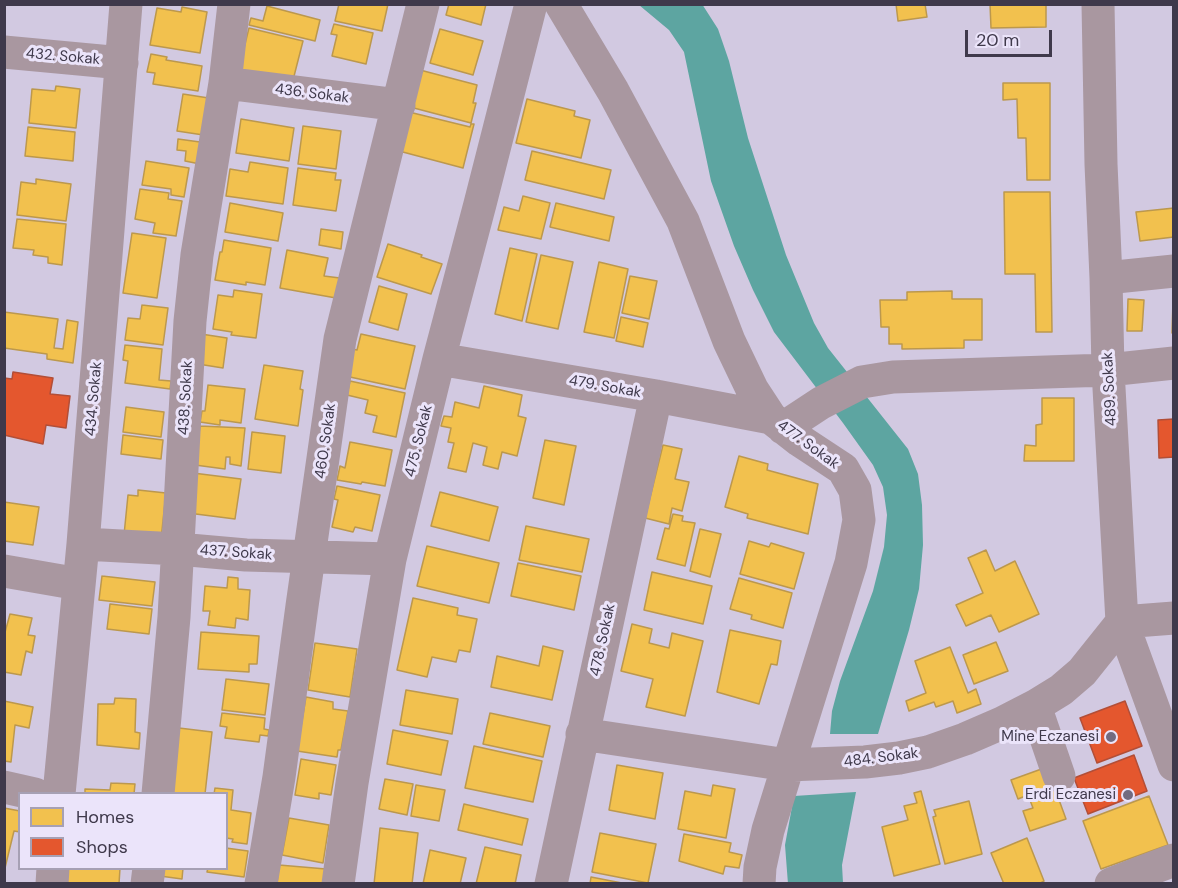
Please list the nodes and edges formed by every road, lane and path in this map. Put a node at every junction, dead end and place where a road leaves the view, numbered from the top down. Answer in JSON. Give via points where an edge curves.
{"nodes":[{"id":1,"x":126,"y":4,"type":"edge"},
{"id":2,"x":234,"y":4,"type":"edge"},
{"id":3,"x":423,"y":4,"type":"edge"},
{"id":4,"x":531,"y":4,"type":"edge"},
{"id":5,"x":561,"y":4,"type":"edge"},
{"id":6,"x":1098,"y":4,"type":"edge"},
{"id":7,"x":4,"y":52,"type":"edge"},
{"id":8,"x":122,"y":63,"type":"junction"},
{"id":9,"x":225,"y":83,"type":"junction"},
{"id":10,"x":399,"y":105,"type":"junction"},
{"id":11,"x":1173,"y":271,"type":"edge"},
{"id":12,"x":1106,"y":278,"type":"junction"},
{"id":13,"x":439,"y":359,"type":"junction"},
{"id":14,"x":1173,"y":363,"type":"edge"},
{"id":15,"x":1108,"y":370,"type":"junction"},
{"id":16,"x":656,"y":396,"type":"junction"},
{"id":17,"x":777,"y":423,"type":"junction"},
{"id":18,"x":82,"y":544,"type":"junction"},
{"id":19,"x":178,"y":549,"type":"junction"},
{"id":20,"x":309,"y":556,"type":"junction"},
{"id":21,"x":390,"y":559,"type":"junction"},
{"id":22,"x":4,"y":571,"type":"edge"},
{"id":23,"x":79,"y":584,"type":"junction"},
{"id":24,"x":1173,"y":618,"type":"edge"},
{"id":25,"x":1122,"y":622,"type":"junction"},
{"id":26,"x":1035,"y":706,"type":"junction"},
{"id":27,"x":582,"y":734,"type":"junction"},
{"id":28,"x":787,"y":765,"type":"junction"},
{"id":29,"x":1173,"y":765,"type":"edge"},
{"id":30,"x":1059,"y":776,"type":"dead end"},
{"id":31,"x":4,"y":787,"type":"edge"},
{"id":32,"x":26,"y":792,"type":"edge"},
{"id":33,"x":60,"y":792,"type":"edge"},
{"id":34,"x":158,"y":792,"type":"edge"},
{"id":35,"x":1173,"y":860,"type":"edge"},
{"id":36,"x":261,"y":884,"type":"edge"},
{"id":37,"x":338,"y":884,"type":"edge"},
{"id":38,"x":551,"y":884,"type":"edge"},
{"id":39,"x":759,"y":884,"type":"edge"},
{"id":40,"x":1111,"y":884,"type":"edge"}],
"edges":[{"from":1,"to":8,"type":"street","name":"434. Sokak"},
{"from":2,"to":9,"type":"street","name":"438. Sokak"},
{"from":3,"to":10,"type":"street","name":"460. Sokak"},
{"from":4,"to":13,"type":"street","name":"475. Sokak"},
{"from":5,"to":17,"type":"street","name":"477. Sokak","via":[[683,221],[729,341],[752,389]]},
{"from":6,"to":12,"type":"street","name":"489. Sokak"},
{"from":7,"to":8,"type":"street","name":"432. Sokak"},
{"from":8,"to":18,"type":"street","name":"434. Sokak"},
{"from":9,"to":10,"type":"street","name":"436. Sokak"},
{"from":9,"to":19,"type":"street","name":"438. Sokak","via":[[190,321]]},
{"from":10,"to":20,"type":"street","name":"460. Sokak","via":[[340,339]]},
{"from":11,"to":12,"type":"street"},
{"from":12,"to":15,"type":"street","name":"489. Sokak"},
{"from":13,"to":16,"type":"street","name":"479. Sokak"},
{"from":13,"to":21,"type":"street","name":"475. Sokak"},
{"from":14,"to":15,"type":"street"},
{"from":15,"to":17,"type":"street","via":[[893,377],[862,382]]},
{"from":15,"to":25,"type":"street","name":"489. Sokak"},
{"from":16,"to":17,"type":"street","name":"479. Sokak"},
{"from":16,"to":27,"type":"street","name":"478. Sokak"},
{"from":17,"to":28,"type":"street","name":"477. Sokak","via":[[843,469],[855,490],[858,520],[851,563]]},
{"from":18,"to":19,"type":"street","name":"437. Sokak"},
{"from":18,"to":23,"type":"street","name":"434. Sokak"},
{"from":19,"to":20,"type":"street","name":"437. Sokak"},
{"from":19,"to":34,"type":"street","name":"438. Sokak"},
{"from":20,"to":21,"type":"street","name":"437. Sokak"},
{"from":20,"to":36,"type":"street","name":"460. Sokak"},
{"from":21,"to":37,"type":"street","name":"475. Sokak"},
{"from":22,"to":23,"type":"street"},
{"from":23,"to":33,"type":"street","name":"434. Sokak"},
{"from":24,"to":25,"type":"street"},
{"from":25,"to":26,"type":"street","name":"484. Sokak","via":[[1082,672]]},
{"from":25,"to":29,"type":"street","name":"489. Sokak"},
{"from":26,"to":28,"type":"street","name":"484. Sokak","via":[[928,752],[865,762]]},
{"from":26,"to":30,"type":"street"},
{"from":27,"to":28,"type":"street","name":"484. Sokak"},
{"from":27,"to":38,"type":"street","name":"478. Sokak"},
{"from":28,"to":39,"type":"street","name":"477. Sokak","via":[[768,830]]},
{"from":31,"to":32,"type":"street"},
{"from":35,"to":40,"type":"street"}]}
